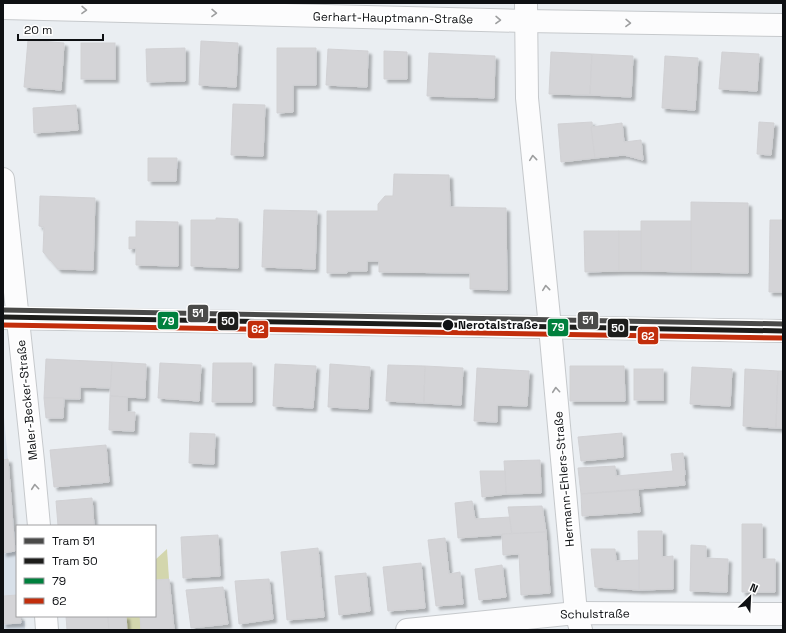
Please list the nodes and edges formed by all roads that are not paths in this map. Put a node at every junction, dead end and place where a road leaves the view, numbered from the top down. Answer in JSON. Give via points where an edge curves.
{"nodes":[{"id":1,"x":3,"y":8,"type":"edge"},
{"id":2,"x":526,"y":12,"type":"edge"},
{"id":3,"x":783,"y":25,"type":"edge"},
{"id":4,"x":3,"y":179,"type":"edge"},
{"id":5,"x":11,"y":318,"type":"edge"},
{"id":6,"x":550,"y":327,"type":"junction"},
{"id":7,"x":783,"y":331,"type":"edge"},
{"id":8,"x":38,"y":525,"type":"edge"},
{"id":9,"x":783,"y":614,"type":"edge"},
{"id":10,"x":46,"y":617,"type":"edge"},
{"id":11,"x":579,"y":621,"type":"edge"},
{"id":12,"x":47,"y":630,"type":"edge"},
{"id":13,"x":407,"y":630,"type":"edge"}],
"edges":[{"from":1,"to":2,"type":"street","name":"Gerhart-Hauptmann-Straße","one_way":true},
{"from":2,"to":3,"type":"street","name":"Gerhart-Hauptmann-Straße","one_way":true},
{"from":6,"to":2,"type":"street","one_way":true,"via":[[527,98]]},
{"from":4,"to":5,"type":"street","name":"Maler-Becker-Straße"},
{"from":5,"to":6,"type":"street"},
{"from":8,"to":5,"type":"street","name":"Maler-Becker-Straße","one_way":true,"via":[[33,461]]},
{"from":6,"to":7,"type":"street"},
{"from":11,"to":6,"type":"street","name":"Hermann-Ehlers-Straße","one_way":true},
{"from":9,"to":11,"type":"street","name":"Schulstraße"},
{"from":10,"to":12,"type":"street"},
{"from":11,"to":13,"type":"street","name":"Schulstraße"}]}
